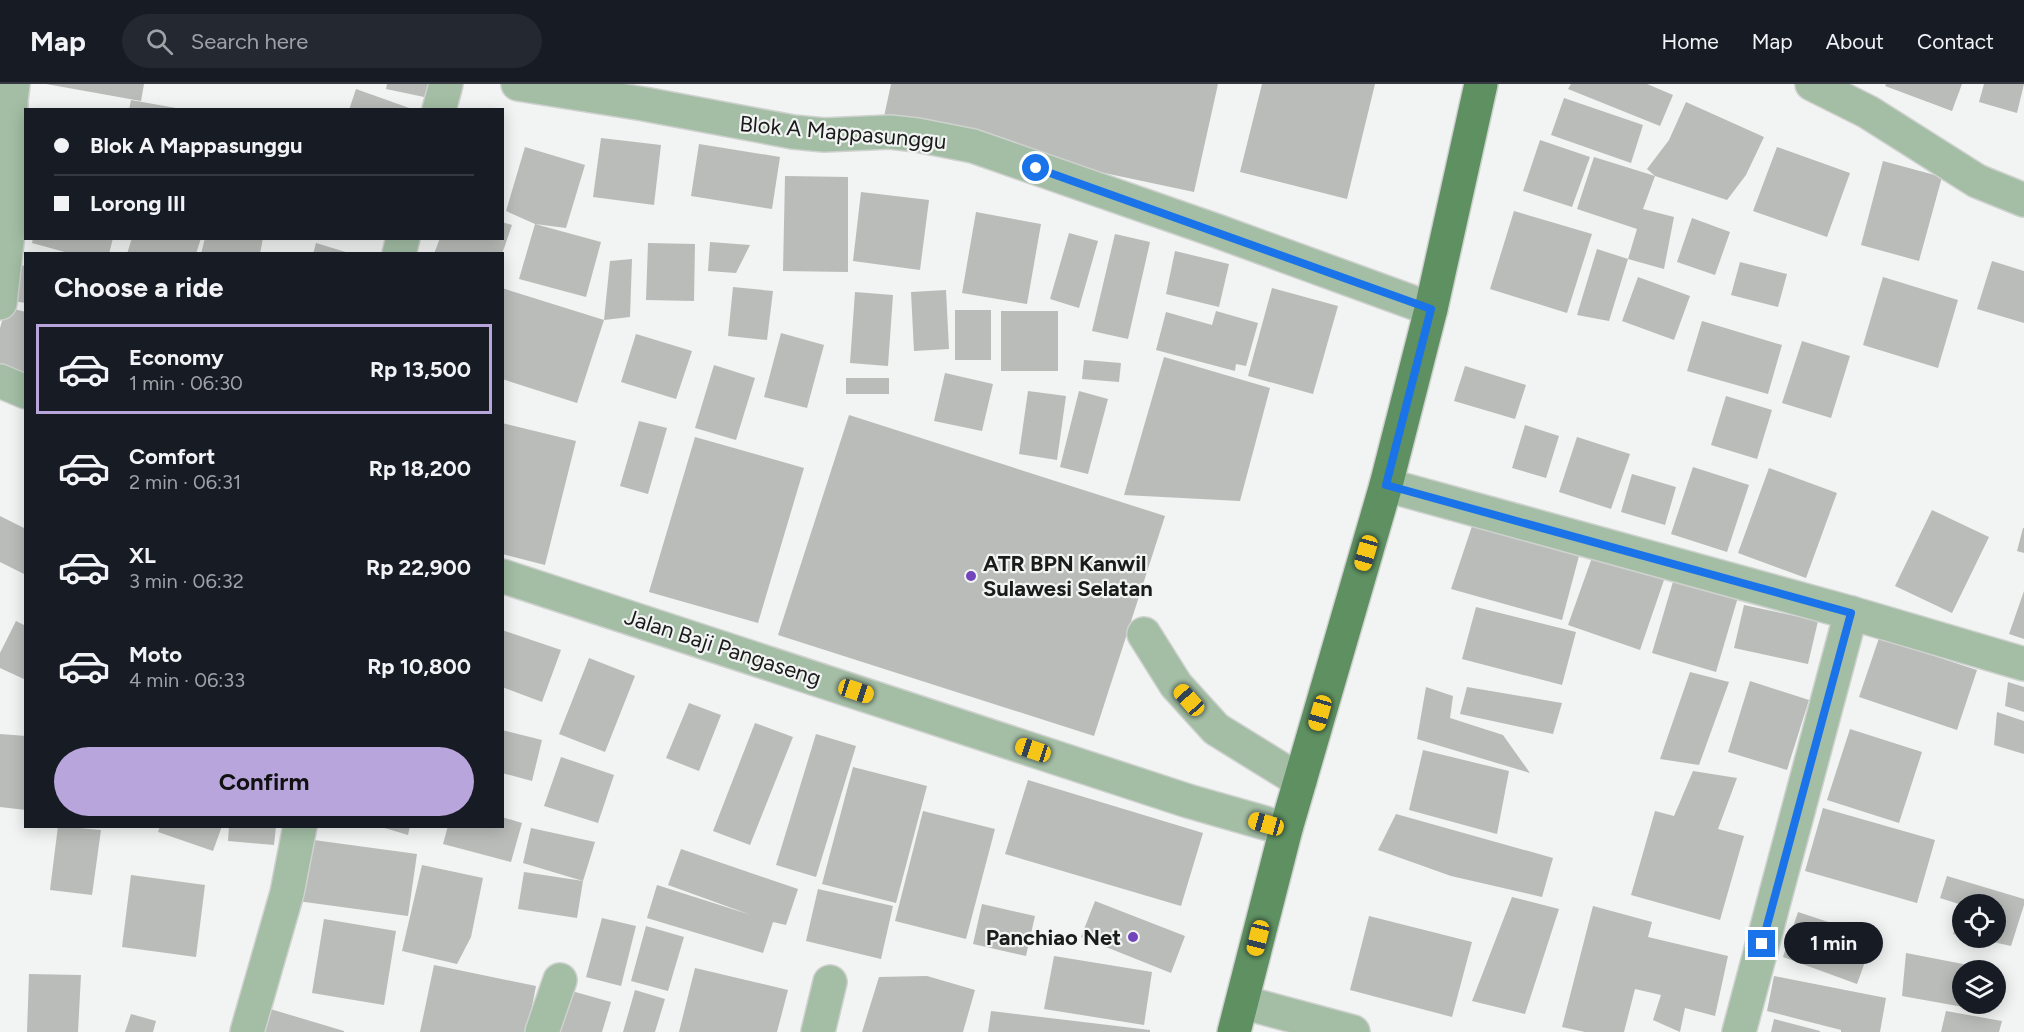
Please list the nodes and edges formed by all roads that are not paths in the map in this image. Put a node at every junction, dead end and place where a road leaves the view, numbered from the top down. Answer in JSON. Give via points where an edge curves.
{"nodes":[{"id":1,"x":446,"y":84,"type":"edge"},
{"id":2,"x":518,"y":84,"type":"edge"},
{"id":3,"x":1481,"y":84,"type":"edge"},
{"id":4,"x":1812,"y":84,"type":"edge"},
{"id":5,"x":8,"y":93,"type":"edge"},
{"id":6,"x":440,"y":108,"type":"edge"},
{"id":7,"x":2024,"y":200,"type":"edge"},
{"id":8,"x":0,"y":303,"type":"edge"},
{"id":9,"x":1431,"y":309,"type":"junction"},
{"id":10,"x":0,"y":381,"type":"edge"},
{"id":11,"x":24,"y":391,"type":"edge"},
{"id":12,"x":1386,"y":485,"type":"junction"},
{"id":13,"x":504,"y":577,"type":"edge"},
{"id":14,"x":1851,"y":613,"type":"junction"},
{"id":15,"x":1144,"y":634,"type":"dead end"},
{"id":16,"x":2024,"y":664,"type":"edge"},
{"id":17,"x":1300,"y":781,"type":"junction"},
{"id":18,"x":300,"y":828,"type":"edge"},
{"id":19,"x":1286,"y":829,"type":"junction"},
{"id":20,"x":560,"y":980,"type":"dead end"},
{"id":21,"x":830,"y":982,"type":"dead end"},
{"id":22,"x":1238,"y":1017,"type":"edge"},
{"id":23,"x":247,"y":1032,"type":"edge"},
{"id":24,"x":542,"y":1032,"type":"edge"},
{"id":25,"x":818,"y":1032,"type":"edge"},
{"id":26,"x":1353,"y":1032,"type":"edge"},
{"id":27,"x":1738,"y":1032,"type":"edge"}],
"edges":[{"from":1,"to":6,"type":"street"},
{"from":2,"to":9,"type":"street","name":"Blok A Mappasunggu","via":[[793,132],[890,132],[973,146]]},
{"from":3,"to":9,"type":"main road"},
{"from":4,"to":7,"type":"street","via":[[1868,112],[1977,181]]},
{"from":5,"to":8,"type":"street","via":[[10,216]]},
{"from":9,"to":12,"type":"main road"},
{"from":10,"to":11,"type":"street"},
{"from":12,"to":14,"type":"street"},
{"from":12,"to":17,"type":"main road"},
{"from":13,"to":19,"type":"street","name":"Jalan Baji Pangaseng","via":[[1188,801]]},
{"from":14,"to":16,"type":"street"},
{"from":14,"to":27,"type":"street"},
{"from":15,"to":17,"type":"street","via":[[1176,685],[1216,729]]},
{"from":17,"to":19,"type":"main road"},
{"from":18,"to":23,"type":"street","via":[[287,893]]},
{"from":19,"to":22,"type":"main road"},
{"from":20,"to":24,"type":"street"},
{"from":21,"to":25,"type":"street"},
{"from":22,"to":26,"type":"street"}]}
